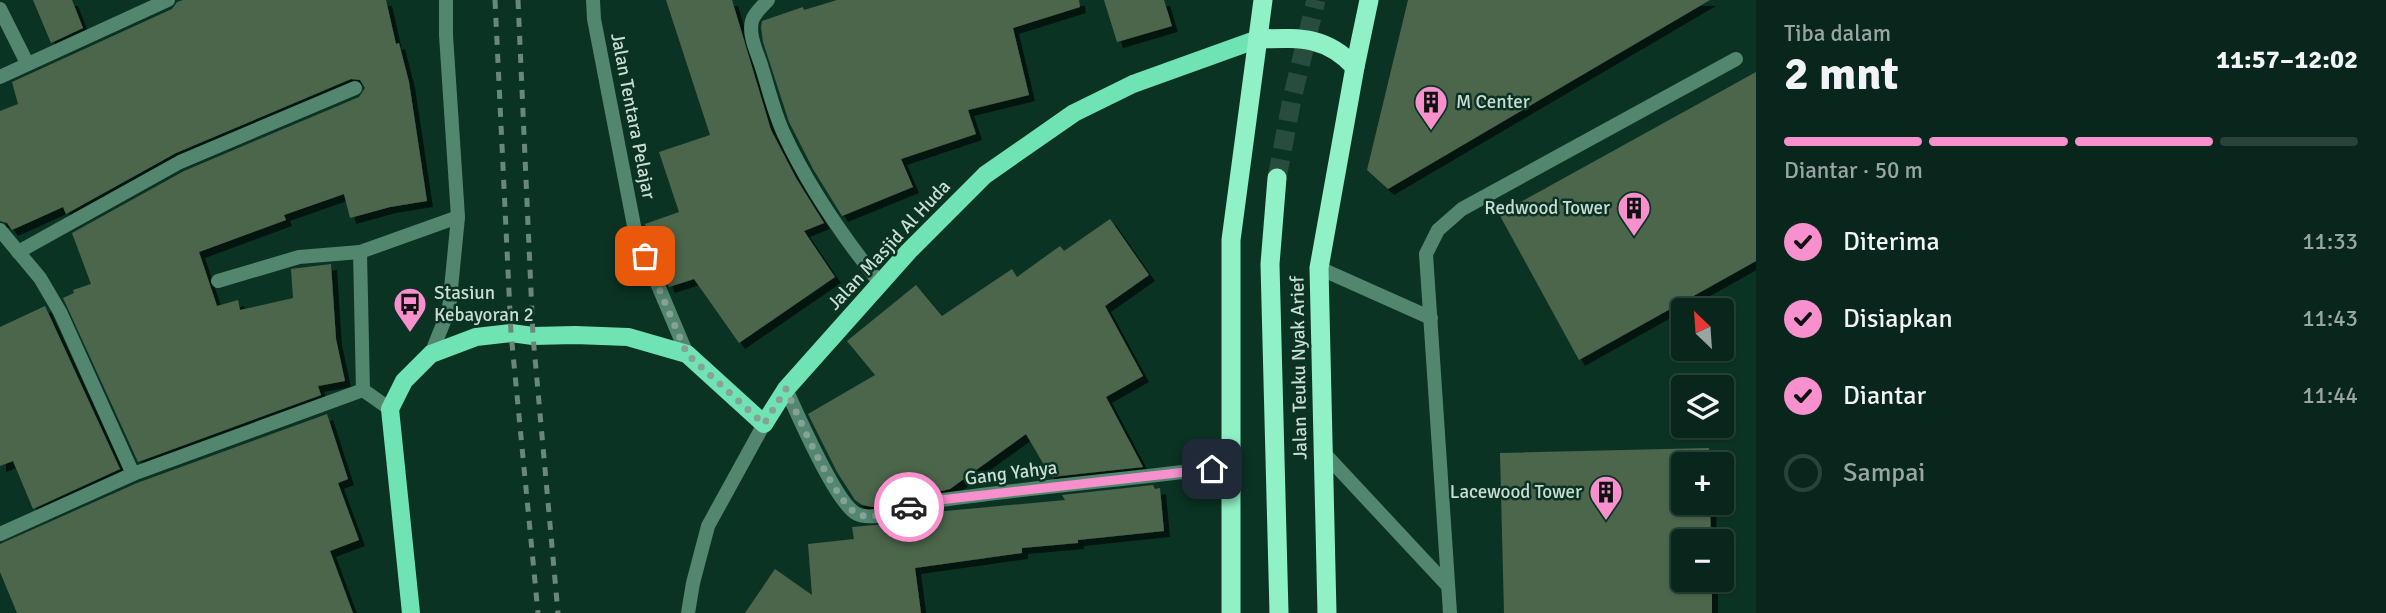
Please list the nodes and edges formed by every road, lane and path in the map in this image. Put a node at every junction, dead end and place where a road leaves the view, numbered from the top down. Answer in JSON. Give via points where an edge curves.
{"nodes":[{"id":1,"x":168,"y":0,"type":"edge"},
{"id":2,"x":446,"y":0,"type":"edge"},
{"id":3,"x":593,"y":0,"type":"edge"},
{"id":4,"x":768,"y":0,"type":"edge"},
{"id":5,"x":1369,"y":0,"type":"edge"},
{"id":6,"x":1262,"y":5,"type":"edge"},
{"id":7,"x":0,"y":9,"type":"edge"},
{"id":8,"x":1258,"y":39,"type":"junction"},
{"id":9,"x":1736,"y":59,"type":"dead end"},
{"id":10,"x":27,"y":63,"type":"junction"},
{"id":11,"x":1354,"y":67,"type":"junction"},
{"id":12,"x":0,"y":77,"type":"edge"},
{"id":13,"x":355,"y":88,"type":"dead end"},
{"id":14,"x":1277,"y":178,"type":"tunnel mouth"},
{"id":15,"x":458,"y":217,"type":"junction"},
{"id":16,"x":0,"y":230,"type":"edge"},
{"id":17,"x":18,"y":252,"type":"junction"},
{"id":18,"x":360,"y":252,"type":"junction"},
{"id":19,"x":1319,"y":268,"type":"junction"},
{"id":20,"x":218,"y":281,"type":"dead end"},
{"id":21,"x":880,"y":283,"type":"junction"},
{"id":22,"x":1431,"y":318,"type":"junction"},
{"id":23,"x":431,"y":354,"type":"junction"},
{"id":24,"x":687,"y":354,"type":"junction"},
{"id":25,"x":786,"y":389,"type":"junction"},
{"id":26,"x":363,"y":390,"type":"junction"},
{"id":27,"x":390,"y":409,"type":"junction"},
{"id":28,"x":764,"y":424,"type":"junction"},
{"id":29,"x":1324,"y":453,"type":"junction"},
{"id":30,"x":1232,"y":466,"type":"junction"},
{"id":31,"x":133,"y":474,"type":"junction"},
{"id":32,"x":0,"y":534,"type":"edge"},
{"id":33,"x":1448,"y":586,"type":"junction"},
{"id":34,"x":411,"y":613,"type":"edge"},
{"id":35,"x":688,"y":613,"type":"edge"},
{"id":36,"x":1231,"y":613,"type":"edge"},
{"id":37,"x":1279,"y":613,"type":"edge"},
{"id":38,"x":1327,"y":613,"type":"edge"},
{"id":39,"x":1450,"y":613,"type":"edge"}],
"edges":[{"from":1,"to":10,"type":"street"},
{"from":2,"to":15,"type":"street"},
{"from":3,"to":24,"type":"street","name":"Jalan Tentara Pelajar","via":[[635,231]]},
{"from":4,"to":21,"type":"street","via":[[751,23],[779,121],[832,218]]},
{"from":5,"to":11,"type":"highway","name":"Jalan Teuku Nyak Arief"},
{"from":6,"to":8,"type":"highway"},
{"from":7,"to":10,"type":"street"},
{"from":8,"to":11,"type":"highway","via":[[1319,42],[1342,54]]},
{"from":8,"to":21,"type":"main road","name":"Jalan Masjid Al Huda","via":[[1133,84],[1074,113],[985,175]]},
{"from":8,"to":30,"type":"highway","via":[[1231,240]]},
{"from":9,"to":22,"type":"street","via":[[1462,209],[1438,230],[1426,254]]},
{"from":10,"to":12,"type":"street"},
{"from":11,"to":19,"type":"highway","name":"Jalan Teuku Nyak Arief"},
{"from":13,"to":17,"type":"street","via":[[180,162]]},
{"from":14,"to":37,"type":"highway","via":[[1270,264]]},
{"from":15,"to":18,"type":"street"},
{"from":15,"to":23,"type":"street","via":[[449,309]]},
{"from":16,"to":17,"type":"street"},
{"from":17,"to":31,"type":"street","via":[[60,312]]},
{"from":18,"to":20,"type":"street","via":[[299,257]]},
{"from":18,"to":26,"type":"street"},
{"from":19,"to":22,"type":"street"},
{"from":19,"to":29,"type":"highway","name":"Jalan Teuku Nyak Arief"},
{"from":21,"to":25,"type":"main road","name":"Jalan Masjid Al Huda"},
{"from":22,"to":33,"type":"street"},
{"from":23,"to":24,"type":"main road","via":[[476,337],[511,333],[628,337]]},
{"from":23,"to":27,"type":"main road","via":[[404,381]]},
{"from":24,"to":28,"type":"main road"},
{"from":25,"to":28,"type":"main road","name":"Jalan Masjid Al Huda"},
{"from":25,"to":30,"type":"street","name":"Gang Yahya","via":[[826,474],[858,514],[873,516],[931,501]]},
{"from":26,"to":27,"type":"street"},
{"from":26,"to":31,"type":"street"},
{"from":27,"to":34,"type":"main road"},
{"from":28,"to":35,"type":"street","name":"Jalan Masjid Al Huda","via":[[708,526]]},
{"from":29,"to":33,"type":"street"},
{"from":29,"to":38,"type":"highway","name":"Jalan Teuku Nyak Arief"},
{"from":30,"to":36,"type":"highway"},
{"from":31,"to":32,"type":"street"},
{"from":33,"to":39,"type":"street"}]}
